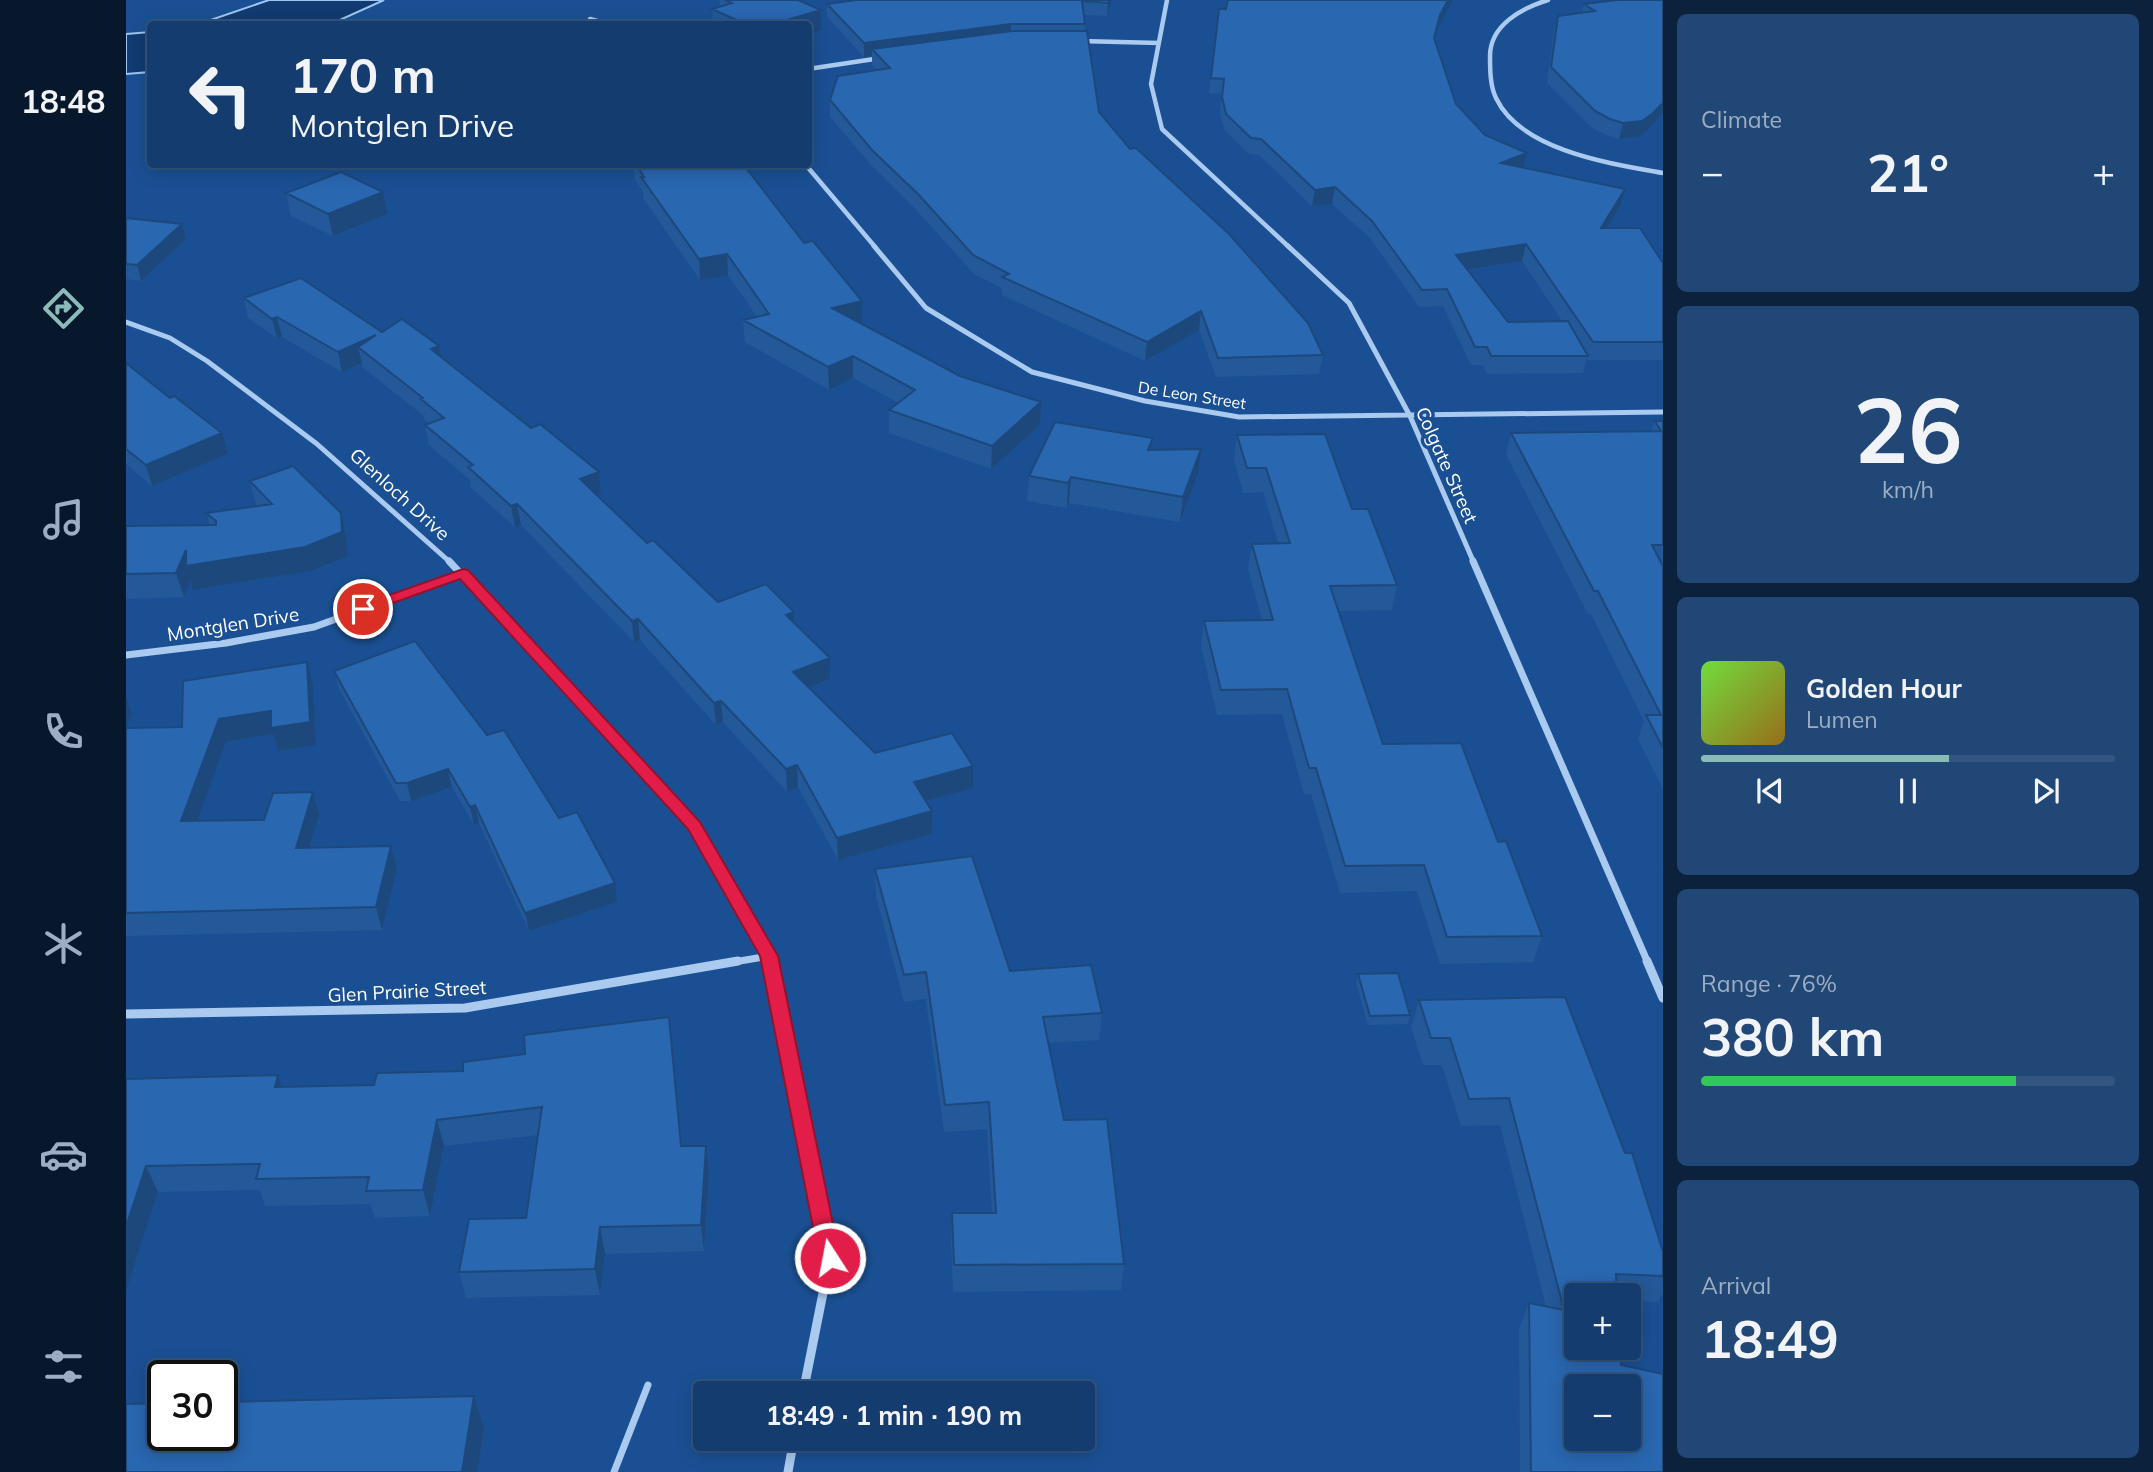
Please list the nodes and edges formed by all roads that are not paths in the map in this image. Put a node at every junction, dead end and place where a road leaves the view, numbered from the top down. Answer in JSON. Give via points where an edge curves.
{"nodes":[{"id":1,"x":1167,"y":0,"type":"edge"},
{"id":2,"x":1548,"y":0,"type":"edge"},
{"id":3,"x":590,"y":19,"type":"dead end"},
{"id":4,"x":597,"y":21,"type":"edge"},
{"id":5,"x":1075,"y":41,"type":"edge"},
{"id":6,"x":1159,"y":43,"type":"junction"},
{"id":7,"x":886,"y":57,"type":"edge"},
{"id":8,"x":812,"y":68,"type":"edge"},
{"id":9,"x":808,"y":168,"type":"edge"},
{"id":10,"x":1663,"y":173,"type":"edge"},
{"id":11,"x":126,"y":322,"type":"edge"},
{"id":12,"x":1663,"y":412,"type":"edge"},
{"id":13,"x":1410,"y":416,"type":"junction"},
{"id":14,"x":463,"y":573,"type":"junction"},
{"id":15,"x":126,"y":655,"type":"edge"},
{"id":16,"x":769,"y":956,"type":"junction"},
{"id":17,"x":1663,"y":998,"type":"edge"},
{"id":18,"x":126,"y":1014,"type":"edge"},
{"id":19,"x":805,"y":1381,"type":"edge"},
{"id":20,"x":648,"y":1385,"type":"dead end"},
{"id":21,"x":792,"y":1451,"type":"edge"},
{"id":22,"x":614,"y":1472,"type":"edge"},
{"id":23,"x":788,"y":1472,"type":"edge"}],
"edges":[{"from":1,"to":6,"type":"street","name":"Colgate Street"},
{"from":2,"to":10,"type":"street","via":[[1537,2],[1505,24],[1491,45],[1496,98],[1519,126],[1565,149]]},
{"from":3,"to":4,"type":"street"},
{"from":5,"to":6,"type":"street"},
{"from":6,"to":13,"type":"street","name":"Colgate Street","via":[[1151,84],[1162,129],[1349,303]]},
{"from":7,"to":8,"type":"street"},
{"from":9,"to":13,"type":"street","name":"De Leon Street","via":[[926,308],[1032,372],[1144,401],[1239,417]]},
{"from":11,"to":14,"type":"street","name":"Glenloch Drive","via":[[170,338],[207,361],[317,444]]},
{"from":12,"to":13,"type":"street","name":"De Leon Street"},
{"from":13,"to":17,"type":"street","name":"Colgate Street"},
{"from":14,"to":15,"type":"street","name":"Montglen Drive","via":[[314,627]]},
{"from":14,"to":16,"type":"street","name":"Glenloch Drive","via":[[694,826]]},
{"from":16,"to":18,"type":"street","name":"Glen Prairie Street","via":[[465,1008]]},
{"from":16,"to":19,"type":"street","name":"Glenloch Drive","via":[[830,1258]]},
{"from":20,"to":22,"type":"lane"},
{"from":21,"to":23,"type":"street"}]}
